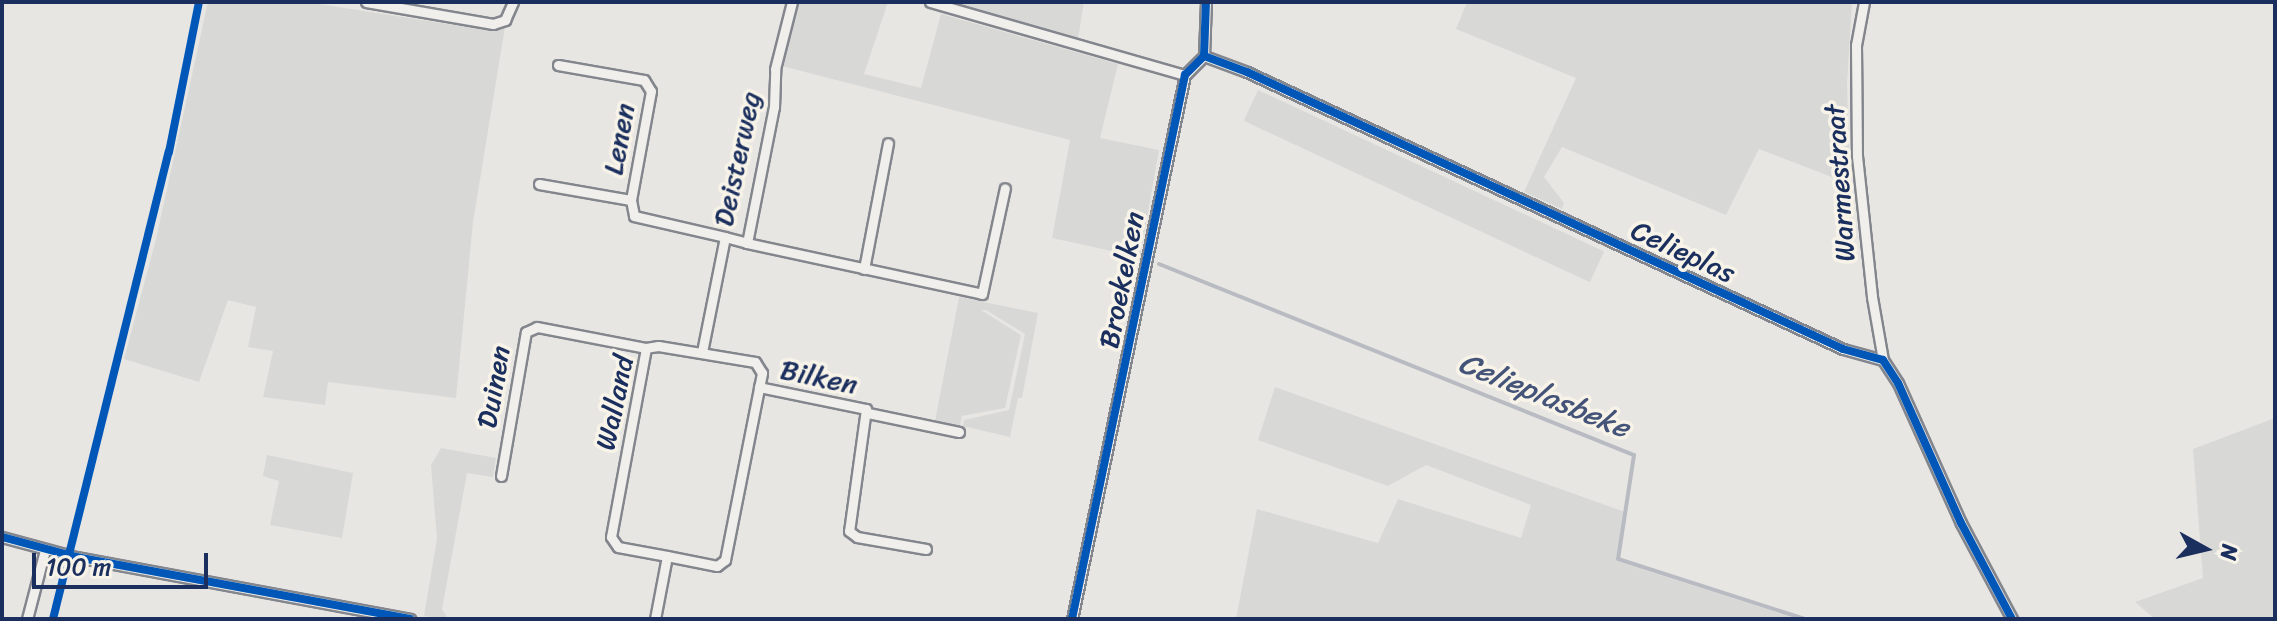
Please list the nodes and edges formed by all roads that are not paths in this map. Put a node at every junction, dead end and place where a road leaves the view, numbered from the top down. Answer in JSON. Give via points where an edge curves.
{"nodes":[{"id":1,"x":366,"y":2,"type":"edge"},
{"id":2,"x":513,"y":2,"type":"edge"},
{"id":3,"x":792,"y":2,"type":"edge"},
{"id":4,"x":930,"y":2,"type":"edge"},
{"id":5,"x":1206,"y":2,"type":"edge"},
{"id":6,"x":1864,"y":2,"type":"edge"},
{"id":7,"x":1204,"y":56,"type":"junction"},
{"id":8,"x":558,"y":65,"type":"dead end"},
{"id":9,"x":1185,"y":75,"type":"junction"},
{"id":10,"x":888,"y":143,"type":"dead end"},
{"id":11,"x":539,"y":184,"type":"dead end"},
{"id":12,"x":1005,"y":188,"type":"dead end"},
{"id":13,"x":631,"y":200,"type":"junction"},
{"id":14,"x":725,"y":237,"type":"junction"},
{"id":15,"x":747,"y":243,"type":"junction"},
{"id":16,"x":864,"y":269,"type":"junction"},
{"id":17,"x":646,"y":348,"type":"junction"},
{"id":18,"x":702,"y":352,"type":"junction"},
{"id":19,"x":1883,"y":360,"type":"junction"},
{"id":20,"x":759,"y":387,"type":"junction"},
{"id":21,"x":868,"y":413,"type":"junction"},
{"id":22,"x":959,"y":432,"type":"dead end"},
{"id":23,"x":501,"y":476,"type":"dead end"},
{"id":24,"x":2,"y":537,"type":"edge"},
{"id":25,"x":926,"y":549,"type":"dead end"},
{"id":26,"x":45,"y":550,"type":"junction"},
{"id":27,"x":667,"y":556,"type":"junction"},
{"id":28,"x":27,"y":619,"type":"edge"},
{"id":29,"x":410,"y":619,"type":"edge"},
{"id":30,"x":655,"y":619,"type":"edge"},
{"id":31,"x":1072,"y":619,"type":"edge"},
{"id":32,"x":2012,"y":619,"type":"edge"}],
"edges":[{"from":1,"to":2,"type":"street","via":[[493,24],[505,20]]},
{"from":3,"to":15,"type":"street","name":"Deisterweg","via":[[775,69],[774,107]]},
{"from":4,"to":9,"type":"street"},
{"from":5,"to":7,"type":"street"},
{"from":6,"to":19,"type":"street","name":"Warmestraat","via":[[1856,45],[1857,156]]},
{"from":7,"to":9,"type":"street"},
{"from":7,"to":19,"type":"street","name":"Celieplas","via":[[1843,349]]},
{"from":8,"to":13,"type":"street","name":"Lenen","via":[[644,80],[651,91]]},
{"from":9,"to":31,"type":"street","name":"Broekelken"},
{"from":10,"to":16,"type":"street"},
{"from":11,"to":13,"type":"street","name":"Lenen"},
{"from":12,"to":16,"type":"street","via":[[982,294]]},
{"from":13,"to":14,"type":"street","name":"Lenen","via":[[634,216]]},
{"from":14,"to":15,"type":"street","name":"Deisterweg"},
{"from":14,"to":18,"type":"street","name":"Deisterweg"},
{"from":15,"to":16,"type":"street"},
{"from":17,"to":18,"type":"street","name":"Walland"},
{"from":17,"to":23,"type":"street","name":"Duinen","via":[[537,327],[526,332]]},
{"from":17,"to":27,"type":"street","name":"Walland","via":[[611,537],[618,547]]},
{"from":18,"to":20,"type":"street","name":"Walland","via":[[755,362],[762,373]]},
{"from":19,"to":32,"type":"street"},
{"from":20,"to":21,"type":"street","name":"Bilken","via":[[862,407]]},
{"from":20,"to":27,"type":"street","name":"Walland","via":[[725,560],[717,566]]},
{"from":21,"to":22,"type":"street","name":"Bilken"},
{"from":21,"to":25,"type":"street","name":"Bilken","via":[[849,531],[857,537]]},
{"from":24,"to":26,"type":"street"},
{"from":26,"to":28,"type":"street"},
{"from":26,"to":29,"type":"street"},
{"from":27,"to":30,"type":"street"}]}
